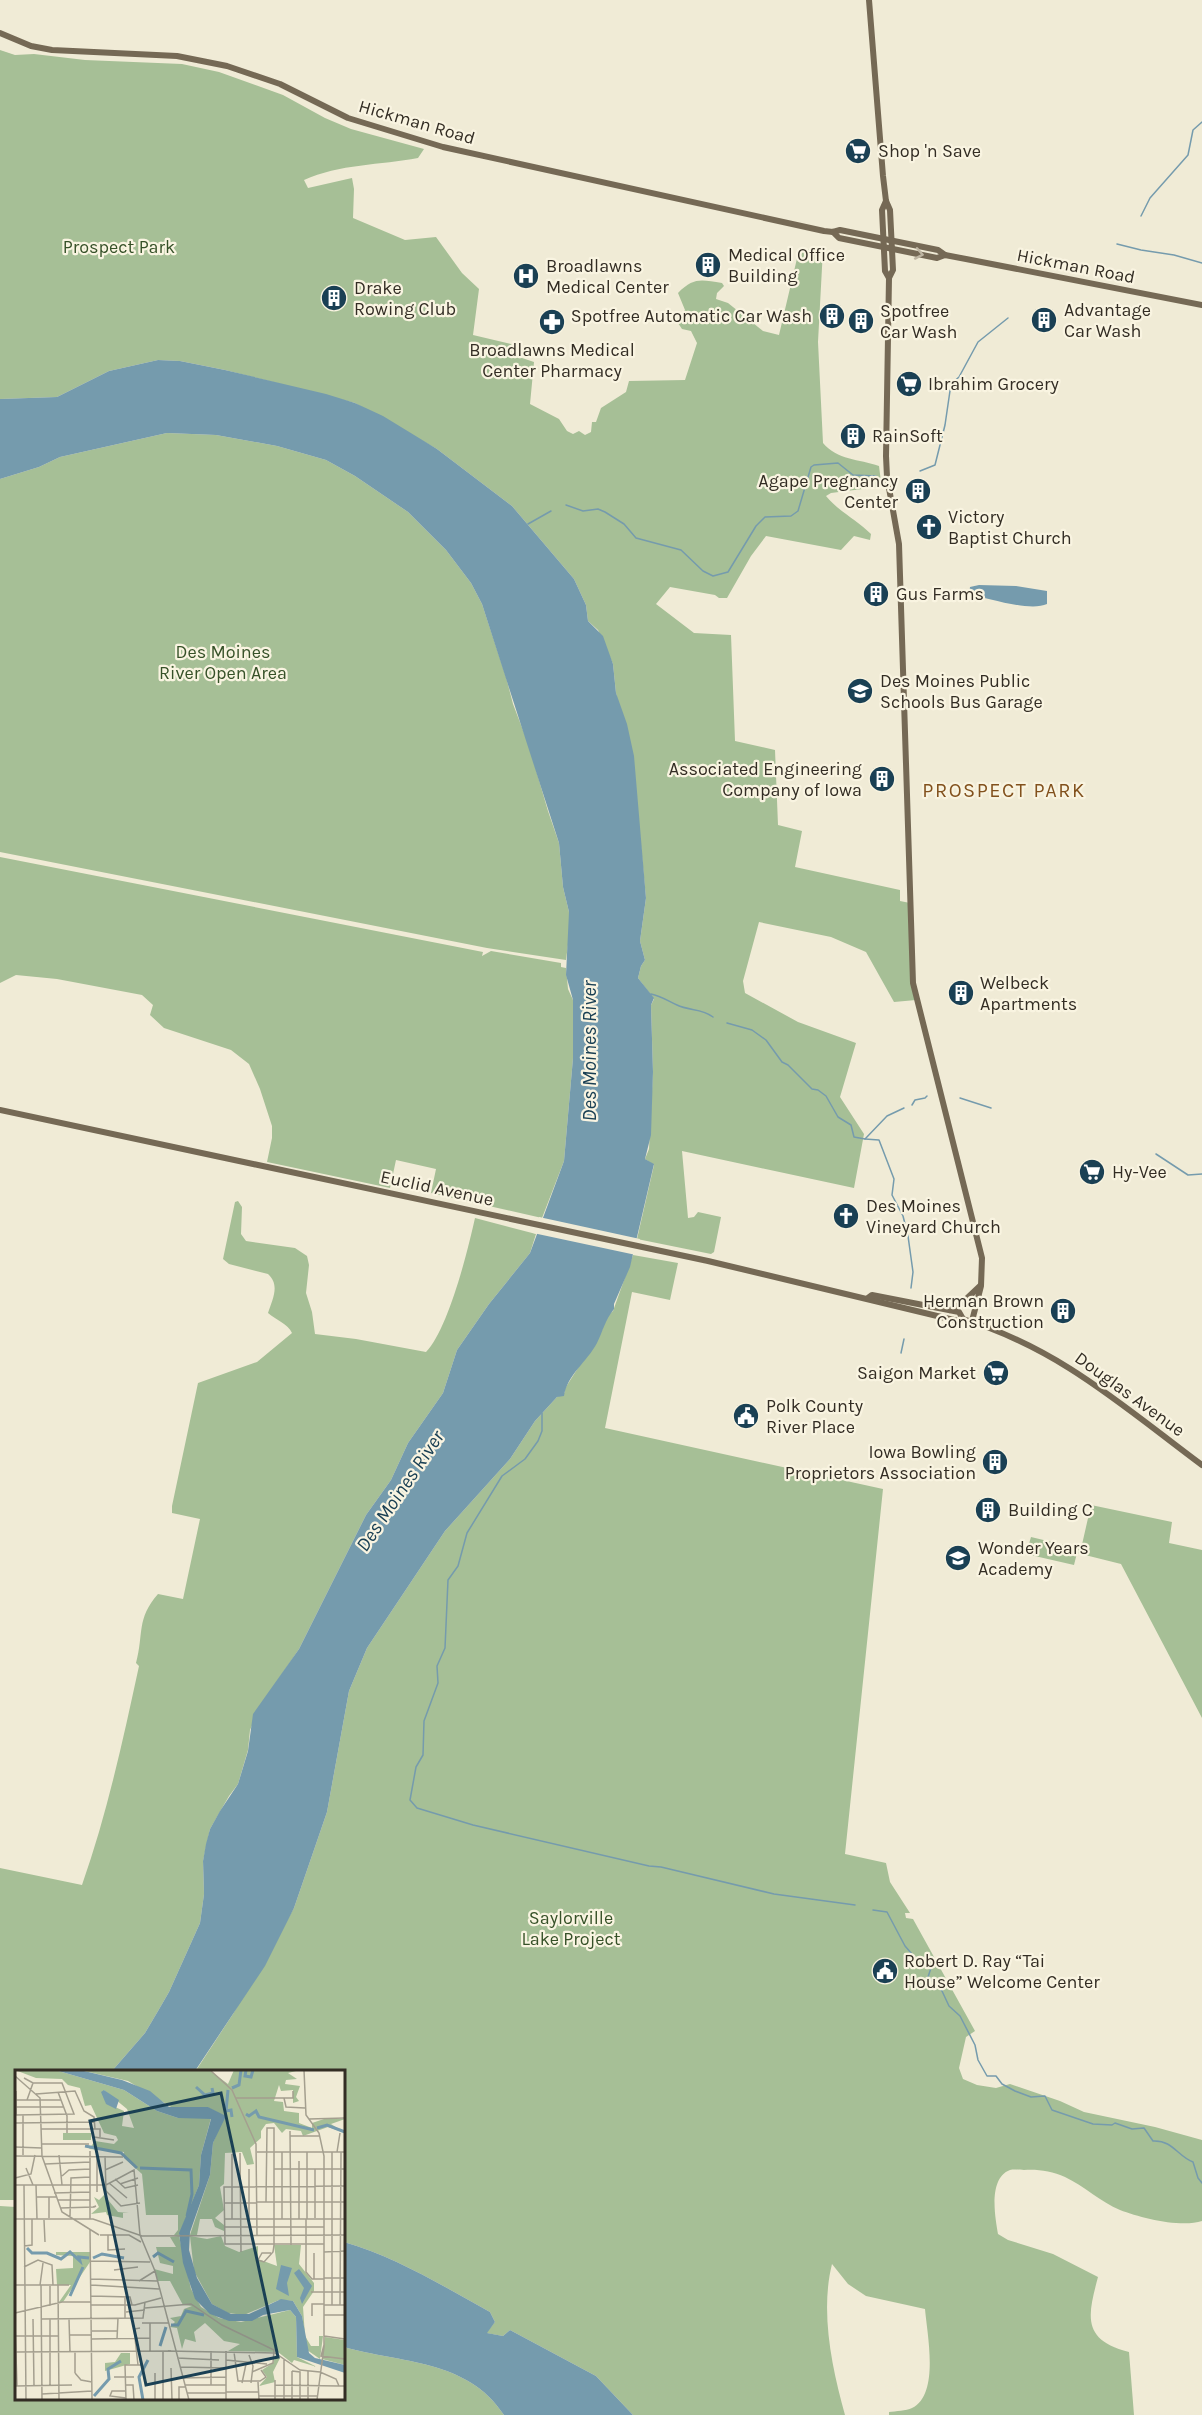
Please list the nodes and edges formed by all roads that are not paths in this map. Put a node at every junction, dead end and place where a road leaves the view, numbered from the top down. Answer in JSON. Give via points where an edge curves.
{"nodes":[{"id":1,"x":869,"y":0,"type":"edge"},
{"id":2,"x":0,"y":33,"type":"edge"},
{"id":3,"x":833,"y":232,"type":"junction"},
{"id":4,"x":888,"y":240,"type":"junction"},
{"id":5,"x":888,"y":249,"type":"junction"},
{"id":6,"x":945,"y":255,"type":"junction"},
{"id":7,"x":1202,"y":305,"type":"edge"},
{"id":8,"x":0,"y":1110,"type":"edge"},
{"id":9,"x":981,"y":1286,"type":"junction"},
{"id":10,"x":868,"y":1298,"type":"junction"},
{"id":11,"x":950,"y":1310,"type":"junction"},
{"id":12,"x":963,"y":1319,"type":"junction"},
{"id":13,"x":972,"y":1322,"type":"junction"},
{"id":14,"x":1202,"y":1466,"type":"edge"}],
"edges":[{"from":1,"to":4,"type":"main road","via":[[886,201],[890,210]]},
{"from":2,"to":3,"type":"main road","name":"Hickman Road","via":[[52,50],[177,56],[227,66],[280,84],[348,118],[443,147]]},
{"from":3,"to":4,"type":"main road","name":"Hickman Road"},
{"from":3,"to":5,"type":"main road","name":"Hickman Road","via":[[839,238]]},
{"from":4,"to":5,"type":"main road"},
{"from":4,"to":6,"type":"main road","name":"Hickman Road","via":[[938,250]]},
{"from":5,"to":6,"type":"main road","name":"Hickman Road","one_way":true,"via":[[937,258]]},
{"from":5,"to":9,"type":"main road","via":[[893,270],[889,278],[886,456],[899,544],[913,983],[982,1258]]},
{"from":6,"to":7,"type":"main road","name":"Hickman Road"},
{"from":8,"to":10,"type":"main road","name":"Euclid Avenue"},
{"from":9,"to":11,"type":"main road"},
{"from":9,"to":13,"type":"main road"},
{"from":10,"to":11,"type":"main road","name":"Euclid Avenue","via":[[872,1295]]},
{"from":10,"to":12,"type":"main road","name":"Euclid Avenue","via":[[871,1302]]},
{"from":11,"to":12,"type":"main road","name":"Euclid Avenue","via":[[959,1312]]},
{"from":12,"to":13,"type":"main road","name":"Euclid Avenue"},
{"from":13,"to":14,"type":"main road","name":"Douglas Avenue","via":[[1031,1346],[1086,1377]]}]}
